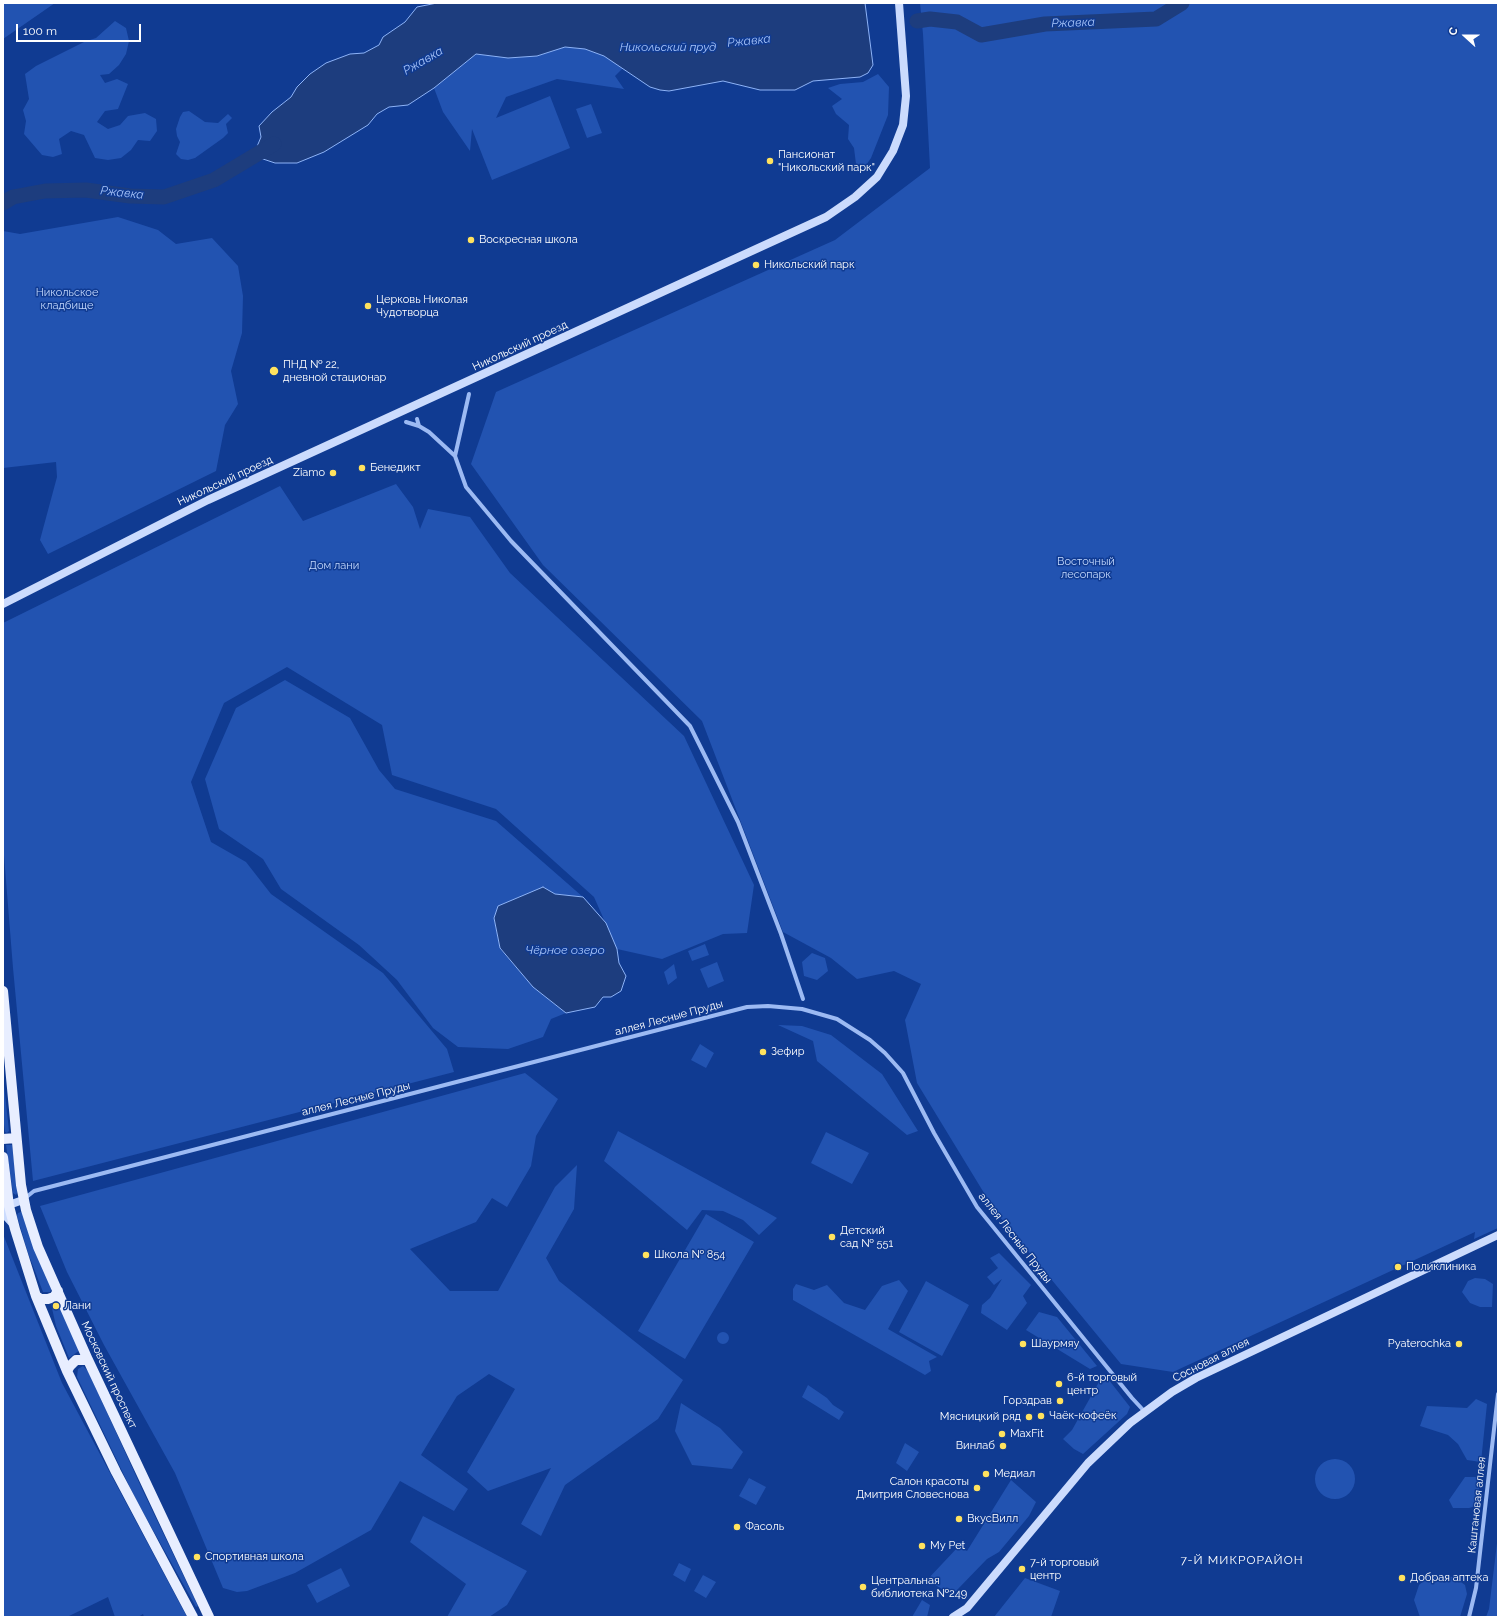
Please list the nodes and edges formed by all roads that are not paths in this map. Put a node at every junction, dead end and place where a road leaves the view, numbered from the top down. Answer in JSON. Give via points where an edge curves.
{"nodes":[{"id":1,"x":899,"y":3,"type":"edge"},
{"id":2,"x":469,"y":394,"type":"dead end"},
{"id":3,"x":417,"y":418,"type":"dead end"},
{"id":4,"x":406,"y":422,"type":"dead end"},
{"id":5,"x":419,"y":426,"type":"junction"},
{"id":6,"x":454,"y":456,"type":"junction"},
{"id":7,"x":3,"y":604,"type":"edge"},
{"id":8,"x":3,"y":992,"type":"edge"},
{"id":9,"x":803,"y":999,"type":"dead end"},
{"id":10,"x":16,"y":1138,"type":"junction"},
{"id":11,"x":3,"y":1139,"type":"edge"},
{"id":12,"x":3,"y":1157,"type":"edge"},
{"id":13,"x":23,"y":1200,"type":"junction"},
{"id":14,"x":5,"y":1206,"type":"edge"},
{"id":15,"x":1498,"y":1235,"type":"edge"},
{"id":16,"x":58,"y":1291,"type":"junction"},
{"id":17,"x":36,"y":1296,"type":"junction"},
{"id":18,"x":88,"y":1360,"type":"junction"},
{"id":19,"x":67,"y":1371,"type":"junction"},
{"id":20,"x":1498,"y":1394,"type":"edge"},
{"id":21,"x":1145,"y":1412,"type":"junction"},
{"id":22,"x":193,"y":1617,"type":"edge"},
{"id":23,"x":209,"y":1617,"type":"edge"},
{"id":24,"x":958,"y":1617,"type":"edge"},
{"id":25,"x":1469,"y":1617,"type":"edge"}],
"edges":[{"from":1,"to":7,"type":"street","name":"Никольский проезд","via":[[906,96],[903,125],[893,152],[877,177],[855,197],[826,217],[208,500]]},
{"from":2,"to":6,"type":"street"},
{"from":3,"to":5,"type":"street"},
{"from":4,"to":5,"type":"street"},
{"from":5,"to":6,"type":"street"},
{"from":6,"to":9,"type":"street","via":[[466,487],[511,541],[690,726],[738,822]]},
{"from":8,"to":10,"type":"main road","name":"Московский проспект"},
{"from":10,"to":11,"type":"main road"},
{"from":10,"to":13,"type":"main road","name":"Московский проспект"},
{"from":12,"to":14,"type":"main road","via":[[7,1187]]},
{"from":13,"to":14,"type":"street"},
{"from":13,"to":16,"type":"main road","name":"Московский проспект","via":[[38,1247]]},
{"from":13,"to":21,"type":"street","name":"аллея Лесные Пруды","via":[[34,1191],[747,1007],[802,1009],[837,1019],[870,1040],[903,1073],[977,1207]]},
{"from":14,"to":17,"type":"main road","via":[[14,1224]]},
{"from":15,"to":21,"type":"street","name":"Сосновая аллея","via":[[1196,1378]]},
{"from":16,"to":17,"type":"main road","via":[[54,1297],[48,1299]]},
{"from":16,"to":18,"type":"main road","name":"Московский проспект"},
{"from":17,"to":19,"type":"main road"},
{"from":18,"to":19,"type":"main road","via":[[76,1360]]},
{"from":18,"to":23,"type":"main road","name":"Московский проспект"},
{"from":19,"to":22,"type":"main road","via":[[116,1472]]},
{"from":20,"to":25,"type":"street","name":"Каштановая аллея","via":[[1476,1588]]},
{"from":21,"to":24,"type":"street","name":"Сосновая аллея","via":[[1085,1465]]}]}
